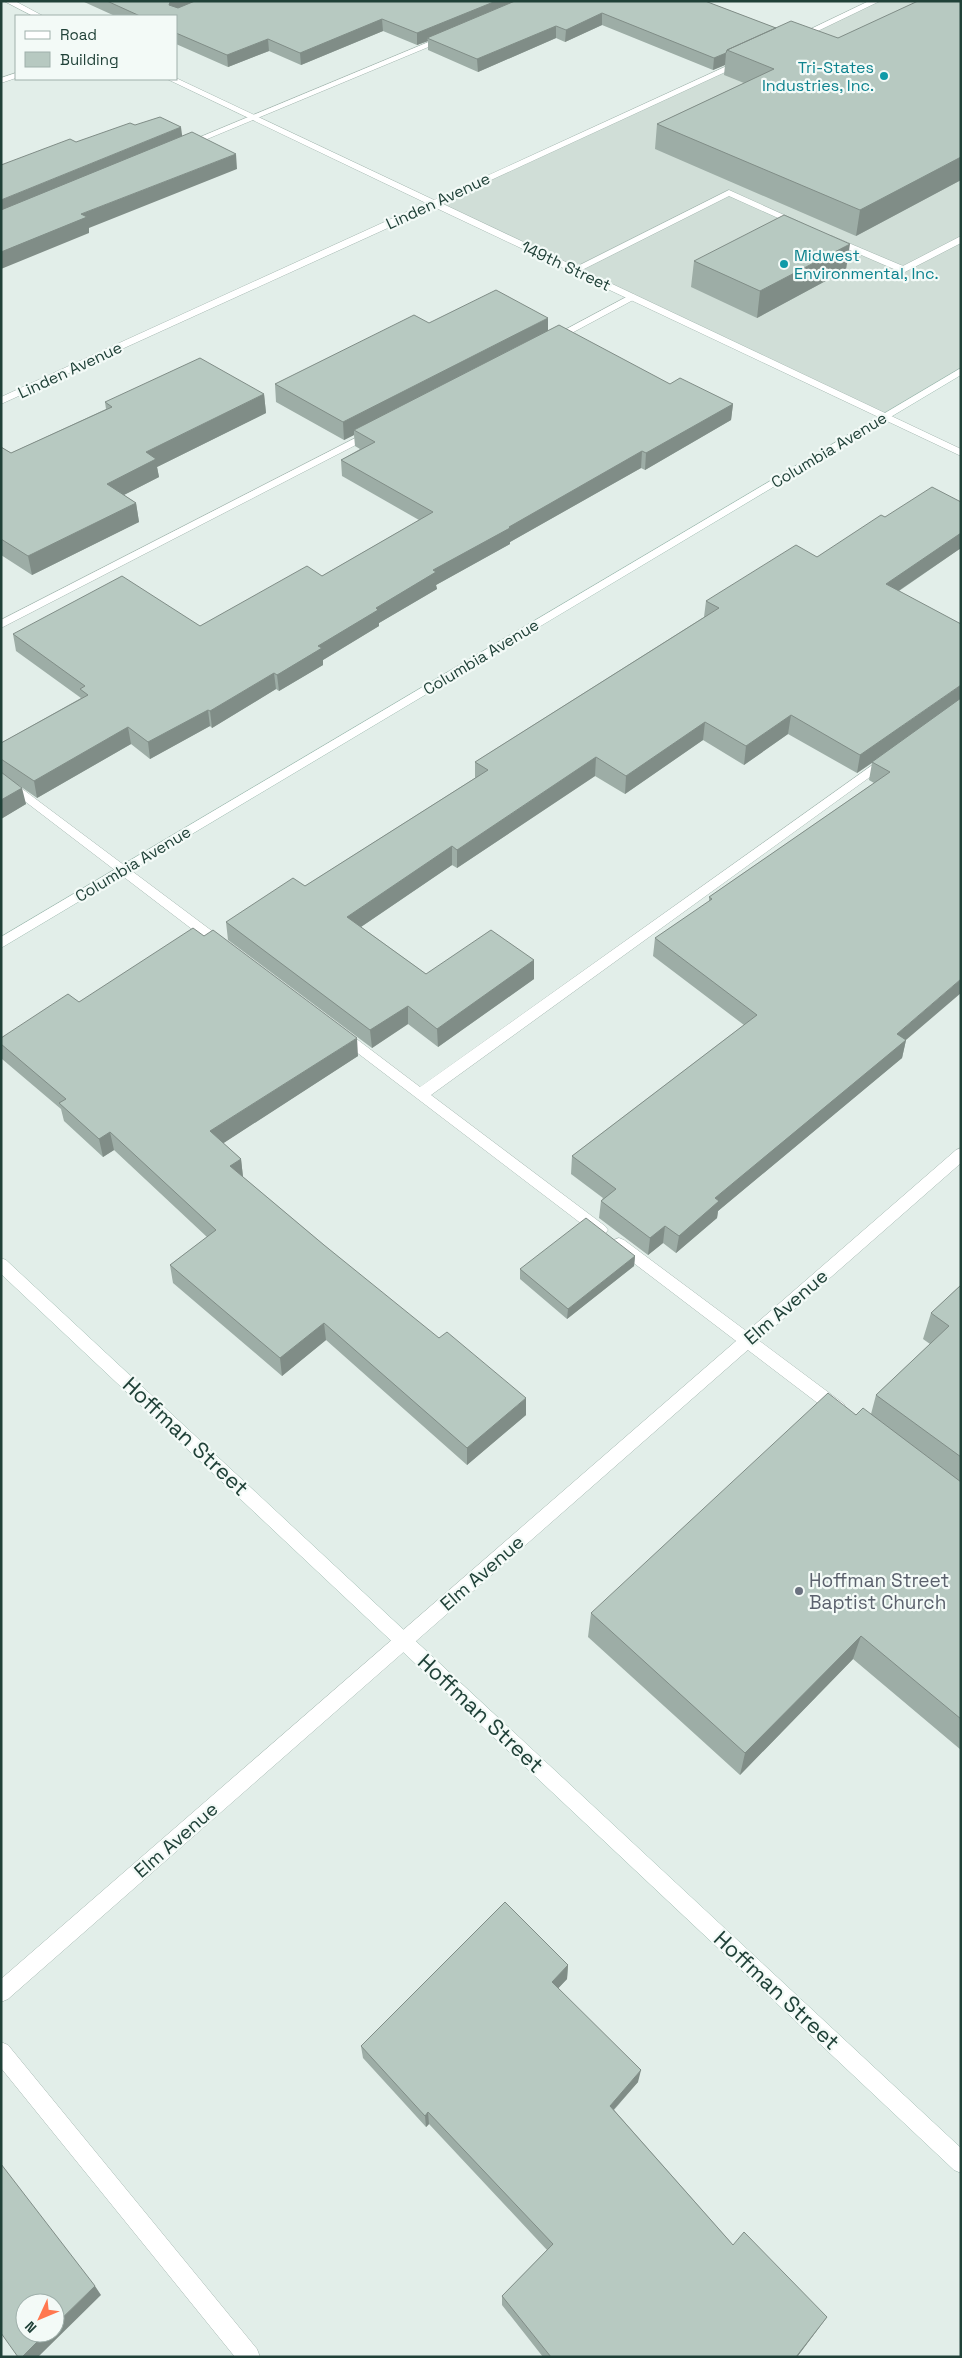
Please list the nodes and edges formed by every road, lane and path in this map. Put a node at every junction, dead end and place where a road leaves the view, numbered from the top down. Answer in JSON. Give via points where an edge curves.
{"nodes":[{"id":1,"x":8,"y":1,"type":"edge"},
{"id":2,"x":876,"y":1,"type":"edge"},
{"id":3,"x":37,"y":15,"type":"edge"},
{"id":4,"x":454,"y":35,"type":"edge"},
{"id":5,"x":785,"y":42,"type":"edge"},
{"id":6,"x":749,"y":59,"type":"edge"},
{"id":7,"x":15,"y":75,"type":"edge"},
{"id":8,"x":173,"y":80,"type":"edge"},
{"id":9,"x":1,"y":81,"type":"edge"},
{"id":10,"x":252,"y":117,"type":"junction"},
{"id":11,"x":180,"y":147,"type":"edge"},
{"id":12,"x":433,"y":203,"type":"junction"},
{"id":13,"x":808,"y":228,"type":"edge"},
{"id":14,"x":825,"y":236,"type":"edge"},
{"id":15,"x":961,"y":239,"type":"edge"},
{"id":16,"x":575,"y":270,"type":"junction"},
{"id":17,"x":632,"y":297,"type":"junction"},
{"id":18,"x":544,"y":343,"type":"edge"},
{"id":19,"x":961,"y":371,"type":"edge"},
{"id":20,"x":1,"y":402,"type":"edge"},
{"id":21,"x":884,"y":417,"type":"junction"},
{"id":22,"x":387,"y":425,"type":"edge"},
{"id":23,"x":961,"y":453,"type":"edge"},
{"id":24,"x":1,"y":625,"type":"edge"},
{"id":25,"x":896,"y":752,"type":"edge"},
{"id":26,"x":1,"y":777,"type":"edge"},
{"id":27,"x":123,"y":870,"type":"junction"},
{"id":28,"x":1,"y":943,"type":"edge"},
{"id":29,"x":232,"y":953,"type":"edge"},
{"id":30,"x":326,"y":1024,"type":"edge"},
{"id":31,"x":420,"y":1094,"type":"junction"},
{"id":32,"x":961,"y":1154,"type":"edge"},
{"id":33,"x":1,"y":1264,"type":"edge"},
{"id":34,"x":747,"y":1341,"type":"junction"},
{"id":35,"x":850,"y":1418,"type":"edge"},
{"id":36,"x":404,"y":1641,"type":"junction"},
{"id":37,"x":1,"y":1992,"type":"edge"},
{"id":38,"x":1,"y":2052,"type":"edge"},
{"id":39,"x":961,"y":2163,"type":"edge"},
{"id":40,"x":249,"y":2357,"type":"edge"}],
"edges":[{"from":1,"to":3,"type":"street"},
{"from":2,"to":5,"type":"street"},
{"from":4,"to":10,"type":"street"},
{"from":6,"to":12,"type":"street","name":"Linden Avenue"},
{"from":7,"to":9,"type":"street"},
{"from":8,"to":10,"type":"street","name":"149th Street"},
{"from":10,"to":11,"type":"street"},
{"from":10,"to":12,"type":"street","name":"149th Street"},
{"from":12,"to":16,"type":"street","name":"149th Street"},
{"from":12,"to":20,"type":"street","name":"Linden Avenue"},
{"from":13,"to":16,"type":"street","via":[[729,193]]},
{"from":14,"to":15,"type":"street","via":[[903,270]]},
{"from":16,"to":17,"type":"street","name":"149th Street"},
{"from":17,"to":18,"type":"street"},
{"from":17,"to":21,"type":"street","name":"149th Street"},
{"from":19,"to":21,"type":"street","name":"Columbia Avenue"},
{"from":21,"to":23,"type":"street","name":"149th Street"},
{"from":21,"to":27,"type":"street","name":"Columbia Avenue"},
{"from":22,"to":24,"type":"street"},
{"from":25,"to":31,"type":"street"},
{"from":26,"to":27,"type":"street"},
{"from":27,"to":28,"type":"street","name":"Columbia Avenue"},
{"from":27,"to":29,"type":"street"},
{"from":30,"to":31,"type":"street"},
{"from":31,"to":34,"type":"street"},
{"from":32,"to":34,"type":"street","name":"Elm Avenue"},
{"from":33,"to":36,"type":"street","name":"Hoffman Street"},
{"from":34,"to":35,"type":"street"},
{"from":34,"to":36,"type":"street","name":"Elm Avenue"},
{"from":36,"to":37,"type":"street","name":"Elm Avenue"},
{"from":36,"to":39,"type":"street","name":"Hoffman Street"},
{"from":38,"to":40,"type":"street"}]}
